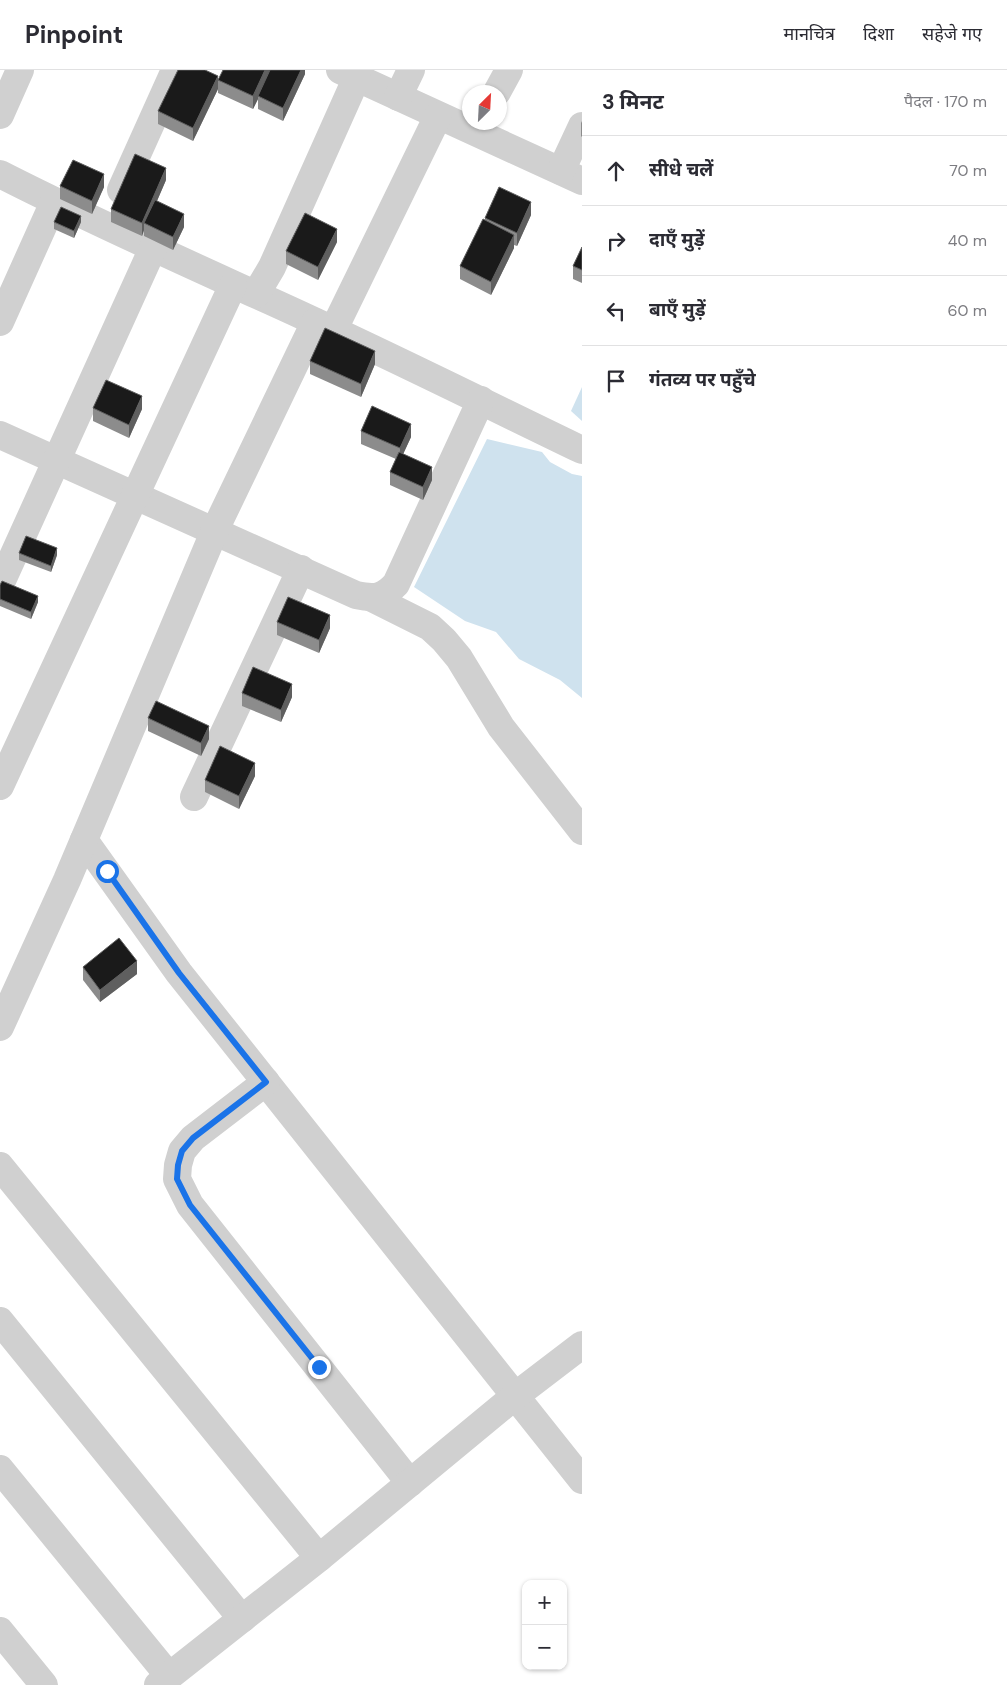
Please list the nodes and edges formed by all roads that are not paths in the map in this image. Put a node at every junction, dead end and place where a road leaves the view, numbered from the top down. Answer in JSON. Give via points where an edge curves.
{"nodes":[{"id":1,"x":20,"y":70,"type":"edge"},
{"id":2,"x":175,"y":70,"type":"edge"},
{"id":3,"x":411,"y":70,"type":"edge"},
{"id":4,"x":509,"y":70,"type":"edge"},
{"id":5,"x":349,"y":74,"type":"edge"},
{"id":6,"x":501,"y":85,"type":"edge"},
{"id":7,"x":398,"y":96,"type":"junction"},
{"id":8,"x":0,"y":115,"type":"edge"},
{"id":9,"x":438,"y":116,"type":"junction"},
{"id":10,"x":462,"y":123,"type":"edge"},
{"id":11,"x":582,"y":126,"type":"edge"},
{"id":12,"x":483,"y":130,"type":"edge"},
{"id":13,"x":0,"y":174,"type":"edge"},
{"id":14,"x":571,"y":176,"type":"edge"},
{"id":15,"x":54,"y":202,"type":"junction"},
{"id":16,"x":105,"y":226,"type":"junction"},
{"id":17,"x":152,"y":248,"type":"junction"},
{"id":18,"x":245,"y":289,"type":"junction"},
{"id":19,"x":0,"y":322,"type":"edge"},
{"id":20,"x":324,"y":326,"type":"junction"},
{"id":21,"x":480,"y":400,"type":"junction"},
{"id":22,"x":0,"y":435,"type":"edge"},
{"id":23,"x":582,"y":450,"type":"edge"},
{"id":24,"x":57,"y":461,"type":"junction"},
{"id":25,"x":135,"y":496,"type":"junction"},
{"id":26,"x":215,"y":530,"type":"junction"},
{"id":27,"x":301,"y":569,"type":"junction"},
{"id":28,"x":0,"y":586,"type":"edge"},
{"id":29,"x":372,"y":598,"type":"junction"},
{"id":30,"x":0,"y":786,"type":"edge"},
{"id":31,"x":194,"y":797,"type":"dead end"},
{"id":32,"x":582,"y":831,"type":"edge"},
{"id":33,"x":84,"y":840,"type":"junction"},
{"id":34,"x":0,"y":1028,"type":"edge"},
{"id":35,"x":266,"y":1082,"type":"junction"},
{"id":36,"x":0,"y":1166,"type":"edge"},
{"id":37,"x":0,"y":1321,"type":"edge"},
{"id":38,"x":582,"y":1346,"type":"edge"},
{"id":39,"x":515,"y":1396,"type":"junction"},
{"id":40,"x":0,"y":1469,"type":"edge"},
{"id":41,"x":582,"y":1480,"type":"edge"},
{"id":42,"x":410,"y":1484,"type":"junction"},
{"id":43,"x":319,"y":1558,"type":"junction"},
{"id":44,"x":242,"y":1618,"type":"junction"},
{"id":45,"x":0,"y":1631,"type":"edge"},
{"id":46,"x":164,"y":1681,"type":"edge"},
{"id":47,"x":44,"y":1685,"type":"edge"}],
"edges":[{"from":1,"to":8,"type":"street"},
{"from":2,"to":16,"type":"street"},
{"from":3,"to":7,"type":"street"},
{"from":4,"to":6,"type":"street"},
{"from":5,"to":7,"type":"street"},
{"from":5,"to":18,"type":"street","via":[[272,267]]},
{"from":7,"to":9,"type":"street"},
{"from":9,"to":10,"type":"street"},
{"from":9,"to":20,"type":"street"},
{"from":11,"to":14,"type":"street"},
{"from":12,"to":14,"type":"street"},
{"from":13,"to":15,"type":"street"},
{"from":15,"to":16,"type":"street"},
{"from":15,"to":19,"type":"street"},
{"from":16,"to":17,"type":"street"},
{"from":17,"to":18,"type":"street"},
{"from":17,"to":24,"type":"street"},
{"from":18,"to":20,"type":"street"},
{"from":18,"to":25,"type":"street"},
{"from":20,"to":21,"type":"street"},
{"from":20,"to":26,"type":"street"},
{"from":21,"to":23,"type":"street"},
{"from":21,"to":29,"type":"street","via":[[396,584],[387,594]]},
{"from":22,"to":24,"type":"street"},
{"from":24,"to":25,"type":"street"},
{"from":24,"to":28,"type":"street"},
{"from":25,"to":26,"type":"street"},
{"from":25,"to":30,"type":"street"},
{"from":26,"to":27,"type":"street"},
{"from":26,"to":33,"type":"street"},
{"from":27,"to":29,"type":"street","via":[[356,595]]},
{"from":27,"to":31,"type":"street"},
{"from":29,"to":32,"type":"street","via":[[430,627],[444,640],[459,658],[501,727]]},
{"from":33,"to":34,"type":"street"},
{"from":33,"to":35,"type":"street","via":[[179,973]]},
{"from":35,"to":39,"type":"street"},
{"from":35,"to":42,"type":"street","via":[[193,1138],[182,1151],[177,1179],[190,1205]]},
{"from":36,"to":43,"type":"street"},
{"from":37,"to":44,"type":"street"},
{"from":38,"to":39,"type":"street"},
{"from":39,"to":41,"type":"street"},
{"from":39,"to":42,"type":"street"},
{"from":40,"to":46,"type":"street"},
{"from":42,"to":43,"type":"street"},
{"from":43,"to":44,"type":"street"},
{"from":44,"to":46,"type":"street"},
{"from":45,"to":47,"type":"street"}]}
